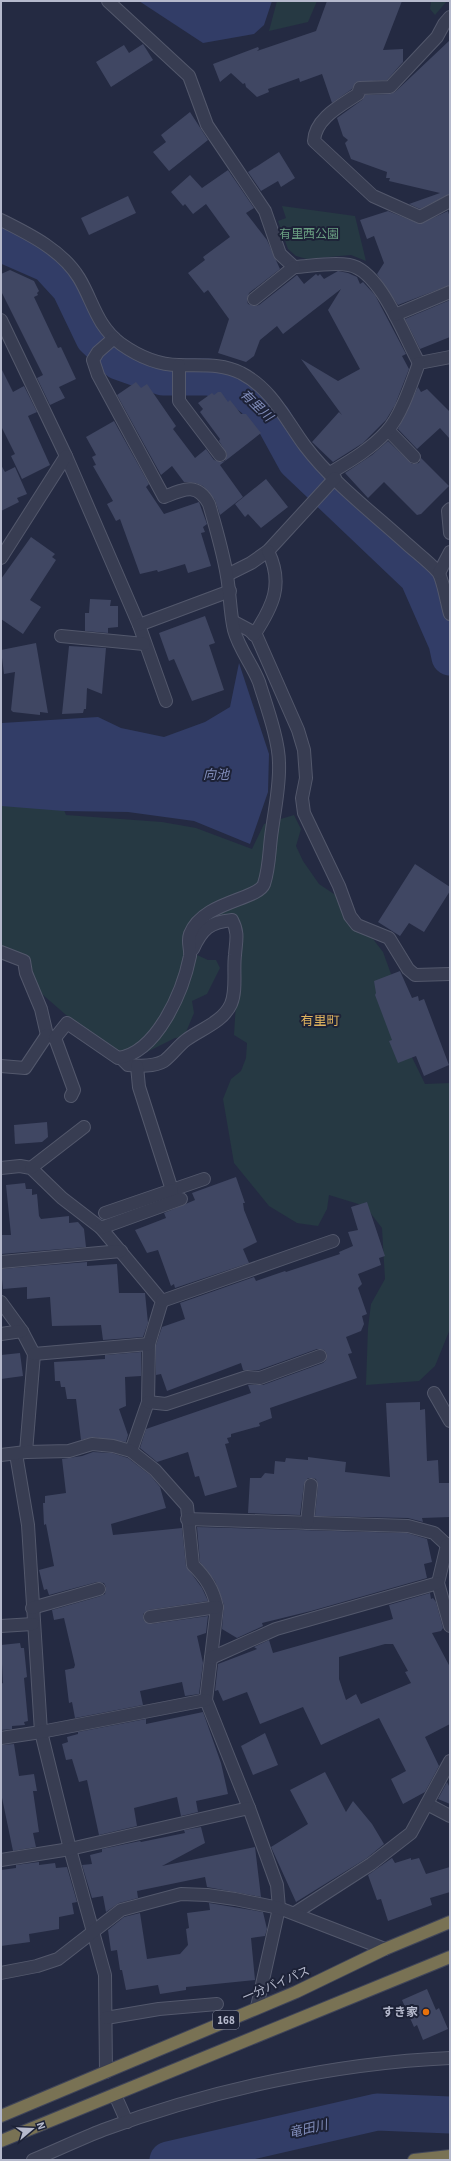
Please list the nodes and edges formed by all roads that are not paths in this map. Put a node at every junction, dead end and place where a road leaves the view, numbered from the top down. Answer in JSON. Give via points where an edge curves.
{"nodes":[{"id":1,"x":108,"y":1,"type":"edge"},
{"id":2,"x":450,"y":18,"type":"edge"},
{"id":3,"x":446,"y":32,"type":"edge"},
{"id":4,"x":450,"y":201,"type":"edge"},
{"id":5,"x":1,"y":220,"type":"edge"},
{"id":6,"x":294,"y":267,"type":"junction"},
{"id":7,"x":450,"y":292,"type":"edge"},
{"id":8,"x":254,"y":299,"type":"dead end"},
{"id":9,"x":395,"y":315,"type":"junction"},
{"id":10,"x":1,"y":320,"type":"edge"},
{"id":11,"x":114,"y":338,"type":"junction"},
{"id":12,"x":450,"y":358,"type":"edge"},
{"id":13,"x":419,"y":363,"type":"junction"},
{"id":14,"x":179,"y":365,"type":"junction"},
{"id":15,"x":388,"y":430,"type":"junction"},
{"id":16,"x":66,"y":456,"type":"junction"},
{"id":17,"x":220,"y":456,"type":"dead end"},
{"id":18,"x":414,"y":457,"type":"dead end"},
{"id":19,"x":332,"y":476,"type":"junction"},
{"id":20,"x":450,"y":509,"type":"edge"},
{"id":21,"x":450,"y":533,"type":"edge"},
{"id":22,"x":268,"y":552,"type":"junction"},
{"id":23,"x":450,"y":552,"type":"edge"},
{"id":24,"x":1,"y":558,"type":"edge"},
{"id":25,"x":439,"y":573,"type":"junction"},
{"id":26,"x":227,"y":575,"type":"junction"},
{"id":27,"x":230,"y":591,"type":"junction"},
{"id":28,"x":450,"y":614,"type":"edge"},
{"id":29,"x":234,"y":622,"type":"junction"},
{"id":30,"x":139,"y":625,"type":"junction"},
{"id":31,"x":254,"y":635,"type":"junction"},
{"id":32,"x":60,"y":636,"type":"dead end"},
{"id":33,"x":144,"y":644,"type":"junction"},
{"id":34,"x":166,"y":701,"type":"dead end"},
{"id":35,"x":1,"y":952,"type":"edge"},
{"id":36,"x":191,"y":954,"type":"junction"},
{"id":37,"x":450,"y":974,"type":"edge"},
{"id":38,"x":51,"y":1036,"type":"junction"},
{"id":39,"x":121,"y":1058,"type":"junction"},
{"id":40,"x":1,"y":1066,"type":"edge"},
{"id":41,"x":137,"y":1066,"type":"junction"},
{"id":42,"x":71,"y":1096,"type":"dead end"},
{"id":43,"x":84,"y":1127,"type":"dead end"},
{"id":44,"x":1,"y":1168,"type":"edge"},
{"id":45,"x":31,"y":1168,"type":"junction"},
{"id":46,"x":204,"y":1179,"type":"dead end"},
{"id":47,"x":172,"y":1190,"type":"junction"},
{"id":48,"x":181,"y":1199,"type":"dead end"},
{"id":49,"x":105,"y":1213,"type":"dead end"},
{"id":50,"x":101,"y":1228,"type":"junction"},
{"id":51,"x":333,"y":1241,"type":"dead end"},
{"id":52,"x":121,"y":1252,"type":"junction"},
{"id":53,"x":1,"y":1262,"type":"edge"},
{"id":54,"x":162,"y":1301,"type":"junction"},
{"id":55,"x":1,"y":1302,"type":"edge"},
{"id":56,"x":22,"y":1331,"type":"junction"},
{"id":57,"x":1,"y":1334,"type":"edge"},
{"id":58,"x":149,"y":1344,"type":"junction"},
{"id":59,"x":34,"y":1354,"type":"junction"},
{"id":60,"x":320,"y":1356,"type":"dead end"},
{"id":61,"x":434,"y":1393,"type":"dead end"},
{"id":62,"x":148,"y":1402,"type":"junction"},
{"id":63,"x":450,"y":1421,"type":"edge"},
{"id":64,"x":131,"y":1451,"type":"junction"},
{"id":65,"x":21,"y":1453,"type":"junction"},
{"id":66,"x":1,"y":1455,"type":"edge"},
{"id":67,"x":312,"y":1485,"type":"dead end"},
{"id":68,"x":187,"y":1519,"type":"junction"},
{"id":69,"x":307,"y":1523,"type":"junction"},
{"id":70,"x":449,"y":1545,"type":"edge"},
{"id":71,"x":438,"y":1583,"type":"junction"},
{"id":72,"x":99,"y":1589,"type":"dead end"},
{"id":73,"x":217,"y":1607,"type":"junction"},
{"id":74,"x":32,"y":1608,"type":"junction"},
{"id":75,"x":150,"y":1617,"type":"dead end"},
{"id":76,"x":33,"y":1624,"type":"junction"},
{"id":77,"x":1,"y":1626,"type":"edge"},
{"id":78,"x":450,"y":1626,"type":"edge"},
{"id":79,"x":211,"y":1658,"type":"junction"},
{"id":80,"x":206,"y":1700,"type":"junction"},
{"id":81,"x":41,"y":1732,"type":"junction"},
{"id":82,"x":1,"y":1738,"type":"edge"},
{"id":83,"x":450,"y":1761,"type":"edge"},
{"id":84,"x":426,"y":1804,"type":"junction"},
{"id":85,"x":249,"y":1808,"type":"junction"},
{"id":86,"x":450,"y":1816,"type":"edge"},
{"id":87,"x":70,"y":1849,"type":"junction"},
{"id":88,"x":1,"y":1860,"type":"edge"},
{"id":89,"x":280,"y":1908,"type":"junction"},
{"id":90,"x":295,"y":1913,"type":"junction"},
{"id":91,"x":450,"y":1922,"type":"edge"},
{"id":92,"x":93,"y":1931,"type":"junction"},
{"id":93,"x":385,"y":1949,"type":"junction"},
{"id":94,"x":450,"y":1957,"type":"edge"},
{"id":95,"x":1,"y":1973,"type":"edge"},
{"id":96,"x":217,"y":2004,"type":"dead end"},
{"id":97,"x":257,"y":2007,"type":"junction"},
{"id":98,"x":106,"y":2018,"type":"junction"},
{"id":99,"x":450,"y":2058,"type":"edge"},
{"id":100,"x":106,"y":2072,"type":"junction"},
{"id":101,"x":115,"y":2095,"type":"junction"},
{"id":102,"x":1,"y":2116,"type":"edge"},
{"id":103,"x":127,"y":2122,"type":"junction"},
{"id":104,"x":1,"y":2141,"type":"edge"},
{"id":105,"x":450,"y":2156,"type":"edge"},
{"id":106,"x":33,"y":2160,"type":"edge"},
{"id":107,"x":414,"y":2160,"type":"edge"}],
"edges":[{"from":1,"to":6,"type":"street","via":[[189,76],[207,125],[265,211],[280,254]]},
{"from":2,"to":3,"type":"street"},
{"from":3,"to":4,"type":"street","via":[[437,37],[390,87],[360,88],[358,94],[326,116],[314,141],[373,196],[420,217]]},
{"from":5,"to":11,"type":"street","via":[[32,236],[63,259],[79,278],[94,312]]},
{"from":6,"to":8,"type":"street"},
{"from":6,"to":9,"type":"street","via":[[348,264],[362,268],[379,288]]},
{"from":7,"to":9,"type":"street"},
{"from":9,"to":13,"type":"street"},
{"from":10,"to":16,"type":"street"},
{"from":11,"to":14,"type":"street","via":[[139,356],[160,363]]},
{"from":11,"to":26,"type":"street","via":[[93,360],[98,374],[164,497],[184,489],[203,494],[214,522]]},
{"from":12,"to":13,"type":"street"},
{"from":13,"to":15,"type":"street","via":[[404,401]]},
{"from":14,"to":17,"type":"street","via":[[179,400]]},
{"from":14,"to":19,"type":"street","via":[[204,364],[227,368],[259,384],[282,410],[305,446]]},
{"from":15,"to":18,"type":"street"},
{"from":15,"to":19,"type":"street"},
{"from":16,"to":24,"type":"street"},
{"from":16,"to":30,"type":"street"},
{"from":19,"to":22,"type":"street"},
{"from":19,"to":25,"type":"street"},
{"from":20,"to":21,"type":"street"},
{"from":22,"to":26,"type":"street"},
{"from":22,"to":31,"type":"street","via":[[277,585],[265,618]]},
{"from":23,"to":25,"type":"street"},
{"from":25,"to":28,"type":"street"},
{"from":26,"to":27,"type":"street"},
{"from":27,"to":29,"type":"street"},
{"from":27,"to":30,"type":"street"},
{"from":29,"to":31,"type":"street"},
{"from":29,"to":36,"type":"street","via":[[240,645],[258,680],[279,762],[269,866],[263,886],[255,894],[240,897],[199,920],[190,935]]},
{"from":30,"to":33,"type":"street"},
{"from":31,"to":37,"type":"street","via":[[265,653],[298,730],[304,750],[304,813],[339,886],[350,916],[357,925],[389,938],[408,969],[415,975]]},
{"from":32,"to":33,"type":"street"},
{"from":33,"to":34,"type":"street"},
{"from":35,"to":38,"type":"street","via":[[24,961],[26,973]]},
{"from":36,"to":39,"type":"street","via":[[183,982],[158,1031],[143,1049]]},
{"from":36,"to":41,"type":"street","via":[[204,930],[223,921],[232,920],[238,938],[230,1006],[218,1019],[186,1040],[163,1062]]},
{"from":38,"to":39,"type":"street","via":[[67,1023]]},
{"from":38,"to":40,"type":"street","via":[[25,1068]]},
{"from":38,"to":42,"type":"street","via":[[74,1090]]},
{"from":39,"to":41,"type":"street","via":[[128,1065]]},
{"from":41,"to":47,"type":"street","via":[[139,1087]]},
{"from":43,"to":45,"type":"street"},
{"from":44,"to":45,"type":"street"},
{"from":45,"to":50,"type":"street","via":[[62,1198]]},
{"from":46,"to":47,"type":"street"},
{"from":47,"to":49,"type":"street"},
{"from":48,"to":50,"type":"street"},
{"from":50,"to":52,"type":"street"},
{"from":51,"to":54,"type":"street"},
{"from":52,"to":53,"type":"street"},
{"from":52,"to":54,"type":"street"},
{"from":54,"to":58,"type":"street"},
{"from":55,"to":56,"type":"street"},
{"from":56,"to":57,"type":"street"},
{"from":56,"to":59,"type":"street"},
{"from":58,"to":59,"type":"street"},
{"from":58,"to":62,"type":"street"},
{"from":59,"to":65,"type":"street"},
{"from":60,"to":62,"type":"street","via":[[260,1378],[247,1377],[166,1404]]},
{"from":61,"to":63,"type":"street"},
{"from":62,"to":64,"type":"street"},
{"from":64,"to":65,"type":"street","via":[[92,1444],[69,1451]]},
{"from":64,"to":68,"type":"street","via":[[155,1470],[187,1506]]},
{"from":65,"to":66,"type":"street"},
{"from":65,"to":74,"type":"street"},
{"from":67,"to":69,"type":"street"},
{"from":68,"to":69,"type":"street"},
{"from":68,"to":73,"type":"street","via":[[193,1565],[207,1578],[215,1595]]},
{"from":69,"to":70,"type":"street","via":[[408,1526],[434,1533]]},
{"from":70,"to":71,"type":"street"},
{"from":71,"to":78,"type":"street"},
{"from":71,"to":79,"type":"street","via":[[276,1629]]},
{"from":72,"to":74,"type":"street"},
{"from":73,"to":75,"type":"street"},
{"from":73,"to":79,"type":"street"},
{"from":74,"to":76,"type":"street"},
{"from":76,"to":77,"type":"street"},
{"from":76,"to":81,"type":"street"},
{"from":79,"to":80,"type":"street"},
{"from":80,"to":81,"type":"street"},
{"from":80,"to":85,"type":"street"},
{"from":81,"to":82,"type":"street"},
{"from":81,"to":87,"type":"street"},
{"from":83,"to":84,"type":"street"},
{"from":84,"to":86,"type":"street"},
{"from":84,"to":90,"type":"street","via":[[411,1833],[371,1864]]},
{"from":85,"to":87,"type":"street"},
{"from":85,"to":89,"type":"street","via":[[277,1885]]},
{"from":87,"to":88,"type":"street"},
{"from":87,"to":92,"type":"street"},
{"from":89,"to":90,"type":"street"},
{"from":89,"to":92,"type":"street","via":[[235,1898],[181,1894],[121,1910]]},
{"from":89,"to":97,"type":"street"},
{"from":90,"to":93,"type":"street"},
{"from":91,"to":93,"type":"highway","name":"一分バイパス","number":"168"},
{"from":92,"to":95,"type":"street","via":[[58,1959]]},
{"from":92,"to":98,"type":"street","via":[[105,1974]]},
{"from":93,"to":97,"type":"highway","name":"一分バイパス","number":"168","via":[[296,1992]]},
{"from":94,"to":101,"type":"highway","number":"168"},
{"from":96,"to":98,"type":"street","via":[[159,2009]]},
{"from":97,"to":100,"type":"highway","name":"一分バイパス","number":"168"},
{"from":98,"to":100,"type":"street"},
{"from":99,"to":103,"type":"street","via":[[308,2074],[201,2100]]},
{"from":100,"to":102,"type":"highway","name":"一分バイパス","number":"168"},
{"from":101,"to":103,"type":"street"},
{"from":101,"to":104,"type":"highway","number":"168"},
{"from":103,"to":106,"type":"street"},
{"from":105,"to":107,"type":"highway"}]}
